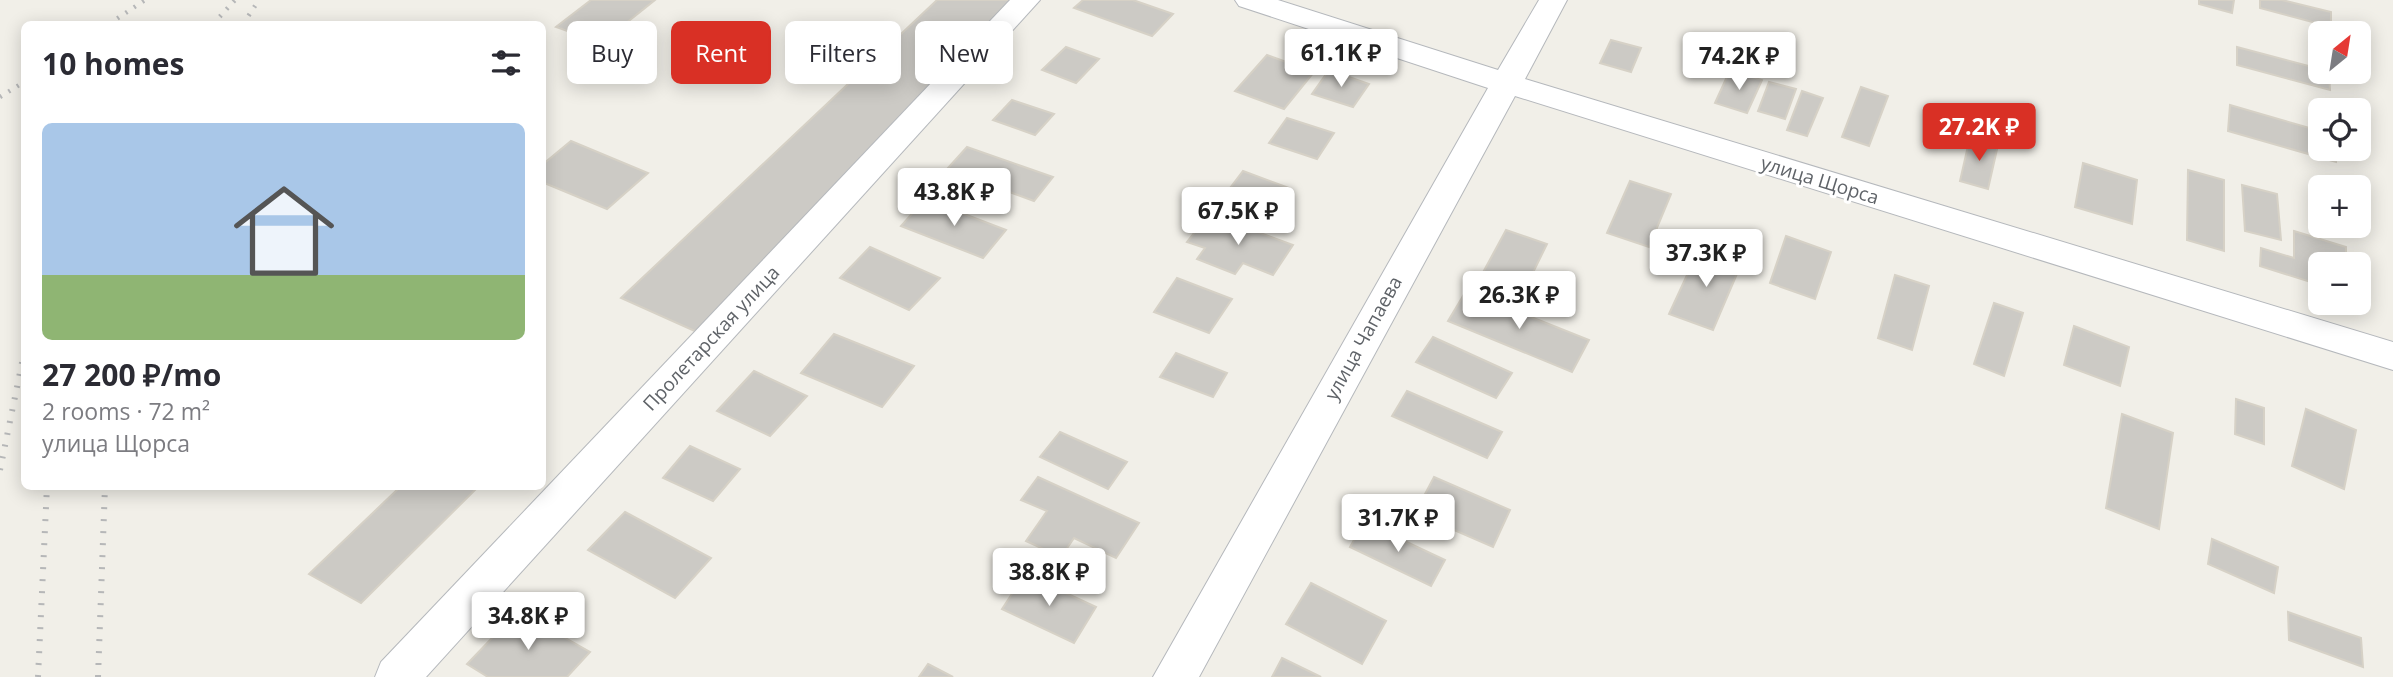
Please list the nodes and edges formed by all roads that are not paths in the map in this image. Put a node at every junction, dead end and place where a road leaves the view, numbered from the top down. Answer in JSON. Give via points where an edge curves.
{"nodes":[{"id":1,"x":1026,"y":0,"type":"edge"},
{"id":2,"x":1249,"y":0,"type":"edge"},
{"id":3,"x":1553,"y":0,"type":"edge"},
{"id":4,"x":1505,"y":83,"type":"junction"},
{"id":5,"x":2393,"y":356,"type":"edge"},
{"id":6,"x":397,"y":677,"type":"edge"},
{"id":7,"x":1175,"y":677,"type":"edge"}],
"edges":[{"from":1,"to":6,"type":"street","name":"Пролетарская улица"},
{"from":2,"to":4,"type":"street","name":"улица Щорса"},
{"from":3,"to":4,"type":"street","name":"улица Чапаева"},
{"from":4,"to":5,"type":"street","name":"улица Щорса"},
{"from":4,"to":7,"type":"street","name":"улица Чапаева"}]}
